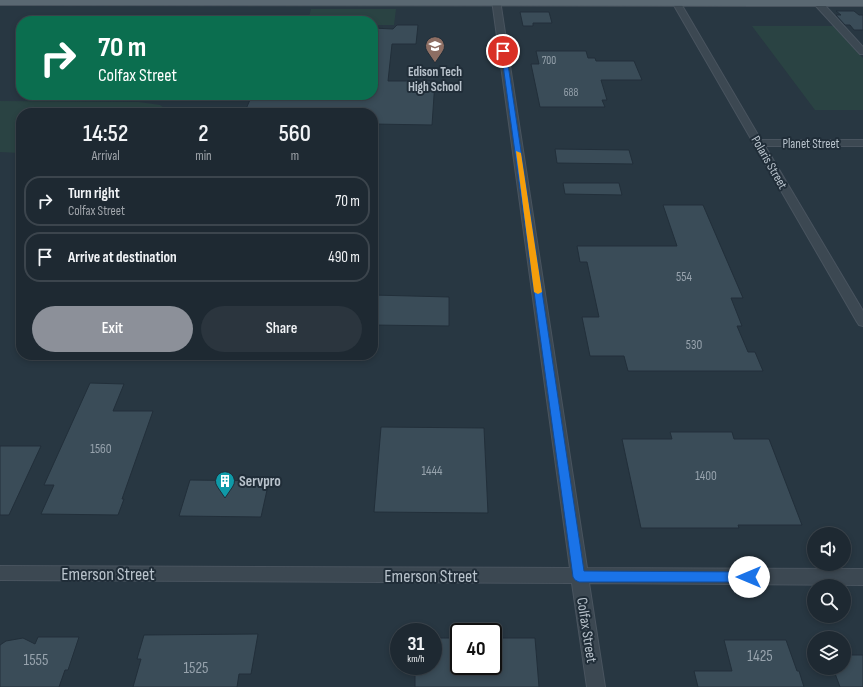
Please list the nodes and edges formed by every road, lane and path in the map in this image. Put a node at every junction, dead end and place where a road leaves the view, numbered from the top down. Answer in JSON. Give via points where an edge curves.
{"nodes":[{"id":1,"x":496,"y":1,"type":"edge"},
{"id":2,"x":0,"y":2,"type":"edge"},
{"id":3,"x":676,"y":2,"type":"junction"},
{"id":4,"x":818,"y":3,"type":"junction"},
{"id":5,"x":863,"y":3,"type":"edge"},
{"id":6,"x":863,"y":52,"type":"edge"},
{"id":7,"x":759,"y":143,"type":"junction"},
{"id":8,"x":863,"y":143,"type":"edge"},
{"id":9,"x":863,"y":322,"type":"edge"},
{"id":10,"x":0,"y":573,"type":"edge"},
{"id":11,"x":579,"y":577,"type":"junction"},
{"id":12,"x":863,"y":577,"type":"edge"},
{"id":13,"x":596,"y":687,"type":"edge"}],
"edges":[{"from":1,"to":2,"type":"main road"},
{"from":1,"to":3,"type":"main road"},
{"from":1,"to":11,"type":"street","name":"Colfax Street"},
{"from":3,"to":4,"type":"main road"},
{"from":3,"to":7,"type":"street","name":"Polaris Street"},
{"from":4,"to":5,"type":"main road"},
{"from":4,"to":6,"type":"street"},
{"from":7,"to":8,"type":"street","name":"Planet Street"},
{"from":7,"to":9,"type":"street","name":"Polaris Street"},
{"from":10,"to":11,"type":"street","name":"Emerson Street"},
{"from":11,"to":12,"type":"street","name":"Emerson Street"},
{"from":11,"to":13,"type":"street","name":"Colfax Street"}]}
